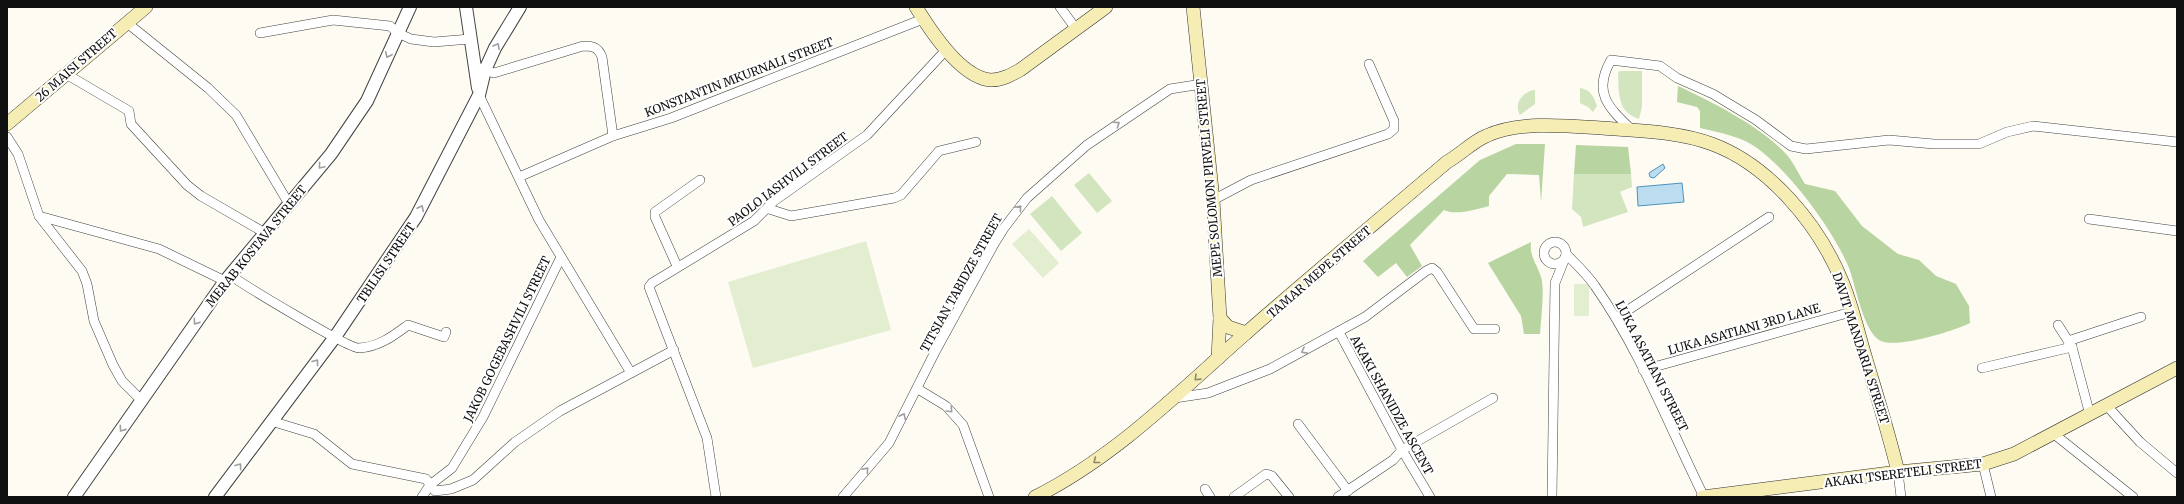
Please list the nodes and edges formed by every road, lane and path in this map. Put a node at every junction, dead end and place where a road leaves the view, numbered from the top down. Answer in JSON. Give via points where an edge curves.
{"nodes":[{"id":1,"x":146,"y":7,"type":"edge"},
{"id":2,"x":410,"y":7,"type":"edge"},
{"id":3,"x":466,"y":7,"type":"edge"},
{"id":4,"x":520,"y":7,"type":"edge"},
{"id":5,"x":916,"y":7,"type":"edge"},
{"id":6,"x":1060,"y":7,"type":"edge"},
{"id":7,"x":1106,"y":7,"type":"edge"},
{"id":8,"x":1194,"y":7,"type":"edge"},
{"id":9,"x":923,"y":19,"type":"junction"},
{"id":10,"x":126,"y":22,"type":"junction"},
{"id":11,"x":1076,"y":28,"type":"junction"},
{"id":12,"x":260,"y":33,"type":"dead end"},
{"id":13,"x":398,"y":33,"type":"junction"},
{"id":14,"x":470,"y":39,"type":"junction"},
{"id":15,"x":946,"y":50,"type":"junction"},
{"id":16,"x":1369,"y":64,"type":"dead end"},
{"id":17,"x":480,"y":68,"type":"junction"},
{"id":18,"x":66,"y":74,"type":"junction"},
{"id":19,"x":1202,"y":84,"type":"junction"},
{"id":20,"x":479,"y":95,"type":"junction"},
{"id":21,"x":7,"y":124,"type":"edge"},
{"id":22,"x":1632,"y":130,"type":"junction"},
{"id":23,"x":613,"y":136,"type":"junction"},
{"id":24,"x":7,"y":137,"type":"edge"},
{"id":25,"x":976,"y":142,"type":"dead end"},
{"id":26,"x":2177,"y":142,"type":"edge"},
{"id":27,"x":519,"y":177,"type":"junction"},
{"id":28,"x":700,"y":180,"type":"dead end"},
{"id":29,"x":1213,"y":200,"type":"junction"},
{"id":30,"x":289,"y":204,"type":"junction"},
{"id":31,"x":769,"y":209,"type":"junction"},
{"id":32,"x":39,"y":216,"type":"junction"},
{"id":33,"x":1769,"y":217,"type":"dead end"},
{"id":34,"x":2089,"y":219,"type":"dead end"},
{"id":35,"x":2177,"y":231,"type":"edge"},
{"id":36,"x":265,"y":232,"type":"junction"},
{"id":37,"x":1566,"y":256,"type":"junction"},
{"id":38,"x":561,"y":257,"type":"junction"},
{"id":39,"x":1546,"y":260,"type":"junction"},
{"id":40,"x":677,"y":266,"type":"junction"},
{"id":41,"x":227,"y":278,"type":"junction"},
{"id":42,"x":1555,"y":283,"type":"junction"},
{"id":43,"x":1851,"y":312,"type":"junction"},
{"id":44,"x":1220,"y":318,"type":"junction"},
{"id":45,"x":1616,"y":318,"type":"junction"},
{"id":46,"x":2142,"y":318,"type":"dead end"},
{"id":47,"x":2058,"y":325,"type":"dead end"},
{"id":48,"x":1495,"y":330,"type":"dead end"},
{"id":49,"x":446,"y":332,"type":"dead end"},
{"id":50,"x":1339,"y":332,"type":"junction"},
{"id":51,"x":1246,"y":333,"type":"junction"},
{"id":52,"x":334,"y":337,"type":"junction"},
{"id":53,"x":2070,"y":344,"type":"junction"},
{"id":54,"x":674,"y":350,"type":"junction"},
{"id":55,"x":1218,"y":358,"type":"junction"},
{"id":56,"x":1982,"y":368,"type":"dead end"},
{"id":57,"x":2177,"y":368,"type":"edge"},
{"id":58,"x":1643,"y":370,"type":"junction"},
{"id":59,"x":631,"y":373,"type":"junction"},
{"id":60,"x":918,"y":389,"type":"junction"},
{"id":61,"x":1175,"y":398,"type":"junction"},
{"id":62,"x":1493,"y":398,"type":"dead end"},
{"id":63,"x":142,"y":400,"type":"junction"},
{"id":64,"x":2107,"y":406,"type":"junction"},
{"id":65,"x":2090,"y":414,"type":"junction"},
{"id":66,"x":271,"y":421,"type":"junction"},
{"id":67,"x":1298,"y":424,"type":"dead end"},
{"id":68,"x":2054,"y":434,"type":"junction"},
{"id":69,"x":1402,"y":450,"type":"junction"},
{"id":70,"x":1983,"y":464,"type":"junction"},
{"id":71,"x":1898,"y":472,"type":"junction"},
{"id":72,"x":2177,"y":473,"type":"edge"},
{"id":73,"x":430,"y":485,"type":"junction"},
{"id":74,"x":1205,"y":489,"type":"dead end"},
{"id":75,"x":1348,"y":491,"type":"junction"},
{"id":76,"x":74,"y":497,"type":"edge"},
{"id":77,"x":215,"y":497,"type":"edge"},
{"id":78,"x":422,"y":497,"type":"edge"},
{"id":79,"x":716,"y":497,"type":"edge"},
{"id":80,"x":843,"y":497,"type":"edge"},
{"id":81,"x":989,"y":497,"type":"edge"},
{"id":82,"x":1035,"y":497,"type":"edge"},
{"id":83,"x":1210,"y":497,"type":"edge"},
{"id":84,"x":1234,"y":497,"type":"edge"},
{"id":85,"x":1289,"y":497,"type":"edge"},
{"id":86,"x":1338,"y":497,"type":"edge"},
{"id":87,"x":1430,"y":497,"type":"edge"},
{"id":88,"x":1552,"y":497,"type":"edge"},
{"id":89,"x":1703,"y":497,"type":"edge"},
{"id":90,"x":1901,"y":497,"type":"edge"},
{"id":91,"x":1991,"y":497,"type":"edge"},
{"id":92,"x":2133,"y":497,"type":"edge"}],
"edges":[{"from":1,"to":10,"type":"main road","name":"26 MAISI STREET"},
{"from":2,"to":13,"type":"street","name":"MERAB KOSTAVA STREET"},
{"from":3,"to":14,"type":"street"},
{"from":17,"to":4,"type":"street","one_way":true},
{"from":5,"to":9,"type":"main road"},
{"from":6,"to":11,"type":"street"},
{"from":7,"to":11,"type":"main road"},
{"from":8,"to":19,"type":"main road","name":"MEPE SOLOMON PIRVELI STREET"},
{"from":9,"to":15,"type":"main road"},
{"from":9,"to":23,"type":"street","name":"KONSTANTIN MKURNALI STREET","via":[[671,118]]},
{"from":10,"to":18,"type":"main road","name":"26 MAISI STREET"},
{"from":10,"to":30,"type":"street","via":[[208,88],[236,115]]},
{"from":11,"to":15,"type":"main road","via":[[1020,70],[1005,78],[990,80],[978,76]]},
{"from":12,"to":13,"type":"street","via":[[333,20],[390,26]]},
{"from":13,"to":14,"type":"street","via":[[411,39],[434,42]]},
{"from":13,"to":30,"type":"street","name":"MERAB KOSTAVA STREET","one_way":true,"via":[[367,101],[331,154]]},
{"from":14,"to":17,"type":"street"},
{"from":15,"to":31,"type":"street","name":"PAOLO IASHVILI STREET","via":[[876,128],[774,202]]},
{"from":16,"to":29,"type":"street","via":[[1394,121],[1394,129],[1388,134],[1251,180]]},
{"from":17,"to":20,"type":"street"},
{"from":17,"to":23,"type":"street","via":[[494,72],[583,46],[592,46],[599,50],[602,57]]},
{"from":18,"to":21,"type":"main road","name":"26 MAISI STREET"},
{"from":18,"to":36,"type":"street","via":[[129,111],[130,124],[187,185],[201,196]]},
{"from":19,"to":29,"type":"main road","name":"MEPE SOLOMON PIRVELI STREET"},
{"from":60,"to":19,"type":"street","name":"TITSIAN TABIDZE STREET","one_way":true,"via":[[936,350],[994,244],[1027,198],[1087,145],[1170,89]]},
{"from":20,"to":27,"type":"street","name":"JAKOB GOGEBASHVILI STREET"},
{"from":52,"to":20,"type":"street","name":"TBILISI STREET","one_way":true,"via":[[416,217]]},
{"from":22,"to":26,"type":"street","via":[[1610,109],[1604,99],[1606,70],[1611,60],[1660,66],[1677,78],[1714,94],[1791,146],[1806,149],[1889,140],[1979,144],[2007,132],[2033,126]]},
{"from":22,"to":43,"type":"main road","name":"DAVIT MANDARIA STREET","via":[[1712,143],[1753,166],[1793,201],[1826,250],[1841,279]]},
{"from":22,"to":51,"type":"main road","name":"TAMAR MEPE STREET","via":[[1549,126],[1521,128],[1485,136],[1448,162]]},
{"from":23,"to":27,"type":"street","name":"KONSTANTIN MKURNALI STREET"},
{"from":24,"to":32,"type":"street","via":[[18,154]]},
{"from":25,"to":31,"type":"street","via":[[939,151],[901,195],[894,198],[791,216]]},
{"from":27,"to":38,"type":"street","name":"JAKOB GOGEBASHVILI STREET","via":[[539,220]]},
{"from":28,"to":40,"type":"street","via":[[655,212]]},
{"from":29,"to":44,"type":"main road","name":"MEPE SOLOMON PIRVELI STREET"},
{"from":30,"to":36,"type":"street","name":"MERAB KOSTAVA STREET"},
{"from":31,"to":40,"type":"street","name":"PAOLO IASHVILI STREET","via":[[735,234]]},
{"from":32,"to":41,"type":"street","via":[[136,241]]},
{"from":32,"to":63,"type":"street","via":[[82,271],[94,321],[113,365],[122,381]]},
{"from":33,"to":45,"type":"street"},
{"from":34,"to":35,"type":"street"},
{"from":36,"to":41,"type":"street","name":"MERAB KOSTAVA STREET"},
{"from":37,"to":39,"type":"street","via":[[1556,264]]},
{"from":37,"to":39,"type":"street","via":[[1562,244],[1551,243],[1544,252]]},
{"from":37,"to":42,"type":"street"},
{"from":37,"to":45,"type":"street","name":"LUKA ASATIANI STREET","via":[[1594,284]]},
{"from":38,"to":59,"type":"street"},
{"from":38,"to":73,"type":"street","name":"JAKOB GOGEBASHVILI STREET","via":[[483,417],[452,468]]},
{"from":39,"to":42,"type":"street"},
{"from":40,"to":54,"type":"street","name":"PAOLO IASHVILI STREET","via":[[649,287]]},
{"from":41,"to":52,"type":"street"},
{"from":41,"to":63,"type":"street","name":"MERAB KOSTAVA STREET","one_way":true},
{"from":42,"to":88,"type":"street"},
{"from":43,"to":58,"type":"street","name":"LUKA ASATIANI 3RD LANE"},
{"from":43,"to":71,"type":"main road","name":"DAVIT MANDARIA STREET","via":[[1889,433]]},
{"from":44,"to":51,"type":"main road","via":[[1228,327]]},
{"from":44,"to":55,"type":"main road","name":"MEPE SOLOMON PIRVELI STREET"},
{"from":45,"to":58,"type":"street","name":"LUKA ASATIANI STREET"},
{"from":46,"to":53,"type":"street"},
{"from":47,"to":53,"type":"street"},
{"from":48,"to":50,"type":"street","via":[[1474,329],[1432,268],[1365,317]]},
{"from":49,"to":52,"type":"street","via":[[444,337],[408,325],[379,344],[358,348]]},
{"from":50,"to":61,"type":"street","name":"AKAKI SHANIDZE ASCENT","one_way":true,"via":[[1264,372],[1208,393]]},
{"from":50,"to":69,"type":"street","name":"AKAKI SHANIDZE ASCENT"},
{"from":51,"to":55,"type":"main road","name":"TAMAR MEPE STREET"},
{"from":66,"to":52,"type":"street","name":"TBILISI STREET","one_way":true},
{"from":53,"to":56,"type":"street"},
{"from":53,"to":65,"type":"street"},
{"from":54,"to":59,"type":"street"},
{"from":54,"to":79,"type":"street","name":"PAOLO IASHVILI STREET","via":[[707,438]]},
{"from":55,"to":61,"type":"main road","name":"TAMAR MEPE STREET","one_way":true},
{"from":57,"to":64,"type":"main road","name":"AKAKI TSERETELI STREET"},
{"from":58,"to":89,"type":"street","name":"LUKA ASATIANI STREET"},
{"from":59,"to":73,"type":"street","via":[[560,411],[515,442],[473,480],[452,489],[435,491]]},
{"from":80,"to":60,"type":"street","name":"TITSIAN TABIDZE STREET","one_way":true,"via":[[889,443]]},
{"from":60,"to":81,"type":"street","one_way":true,"via":[[946,406],[964,425]]},
{"from":61,"to":82,"type":"main road","name":"TAMAR MEPE STREET","one_way":true,"via":[[1089,466]]},
{"from":62,"to":69,"type":"street"},
{"from":63,"to":76,"type":"street","name":"MERAB KOSTAVA STREET","one_way":true},
{"from":64,"to":65,"type":"main road","name":"AKAKI TSERETELI STREET"},
{"from":64,"to":72,"type":"street","via":[[2136,438]]},
{"from":65,"to":68,"type":"main road","name":"AKAKI TSERETELI STREET"},
{"from":66,"to":73,"type":"street","via":[[314,434],[352,464],[426,479]]},
{"from":77,"to":66,"type":"street","name":"TBILISI STREET","one_way":true},
{"from":67,"to":75,"type":"street"},
{"from":68,"to":70,"type":"main road","name":"AKAKI TSERETELI STREET","via":[[2014,454]]},
{"from":68,"to":92,"type":"street"},
{"from":69,"to":75,"type":"street","via":[[1394,460]]},
{"from":69,"to":87,"type":"street","name":"AKAKI SHANIDZE ASCENT"},
{"from":70,"to":71,"type":"main road","name":"AKAKI TSERETELI STREET"},
{"from":70,"to":91,"type":"street"},
{"from":71,"to":89,"type":"main road","name":"AKAKI TSERETELI STREET"},
{"from":71,"to":90,"type":"street"},
{"from":73,"to":78,"type":"street","name":"JAKOB GOGEBASHVILI STREET"},
{"from":74,"to":83,"type":"street"},
{"from":75,"to":86,"type":"street"},
{"from":84,"to":85,"type":"street","via":[[1266,474],[1272,476]]}]}
